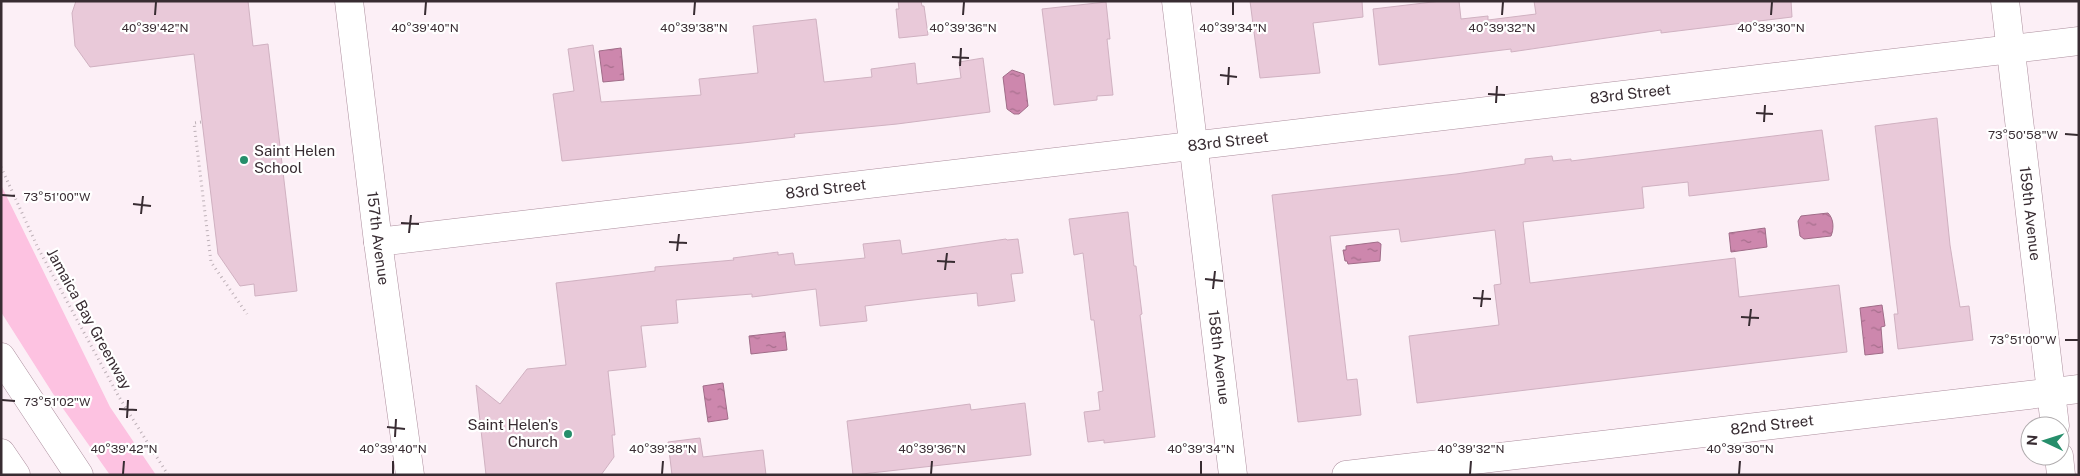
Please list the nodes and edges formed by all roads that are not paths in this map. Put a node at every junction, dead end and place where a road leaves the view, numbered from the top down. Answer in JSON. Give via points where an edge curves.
{"nodes":[{"id":1,"x":349,"y":1,"type":"edge"},
{"id":2,"x":1176,"y":1,"type":"edge"},
{"id":3,"x":2005,"y":1,"type":"edge"},
{"id":4,"x":2079,"y":41,"type":"edge"},
{"id":5,"x":2011,"y":49,"type":"junction"},
{"id":6,"x":1193,"y":147,"type":"junction"},
{"id":7,"x":378,"y":242,"type":"junction"},
{"id":8,"x":1,"y":357,"type":"edge"},
{"id":9,"x":2079,"y":389,"type":"edge"},
{"id":10,"x":2051,"y":392,"type":"junction"},
{"id":11,"x":2054,"y":416,"type":"edge"},
{"id":12,"x":1,"y":453,"type":"edge"},
{"id":13,"x":16,"y":475,"type":"edge"},
{"id":14,"x":79,"y":475,"type":"edge"},
{"id":15,"x":410,"y":475,"type":"edge"},
{"id":16,"x":1233,"y":475,"type":"edge"},
{"id":17,"x":1346,"y":475,"type":"edge"}],
"edges":[{"from":1,"to":7,"type":"main road","name":"157th Avenue"},
{"from":2,"to":6,"type":"main road","name":"158th Avenue"},
{"from":3,"to":5,"type":"main road","name":"159th Avenue"},
{"from":4,"to":5,"type":"main road","name":"83rd Street"},
{"from":5,"to":6,"type":"main road","name":"83rd Street"},
{"from":5,"to":10,"type":"main road","name":"159th Avenue"},
{"from":6,"to":7,"type":"main road","name":"83rd Street"},
{"from":6,"to":16,"type":"main road","name":"158th Avenue"},
{"from":7,"to":15,"type":"main road","name":"157th Avenue"},
{"from":8,"to":14,"type":"main road"},
{"from":9,"to":10,"type":"main road","name":"82nd Street"},
{"from":10,"to":11,"type":"main road","name":"159th Avenue"},
{"from":10,"to":17,"type":"main road","name":"82nd Street"},
{"from":12,"to":13,"type":"main road"}]}
